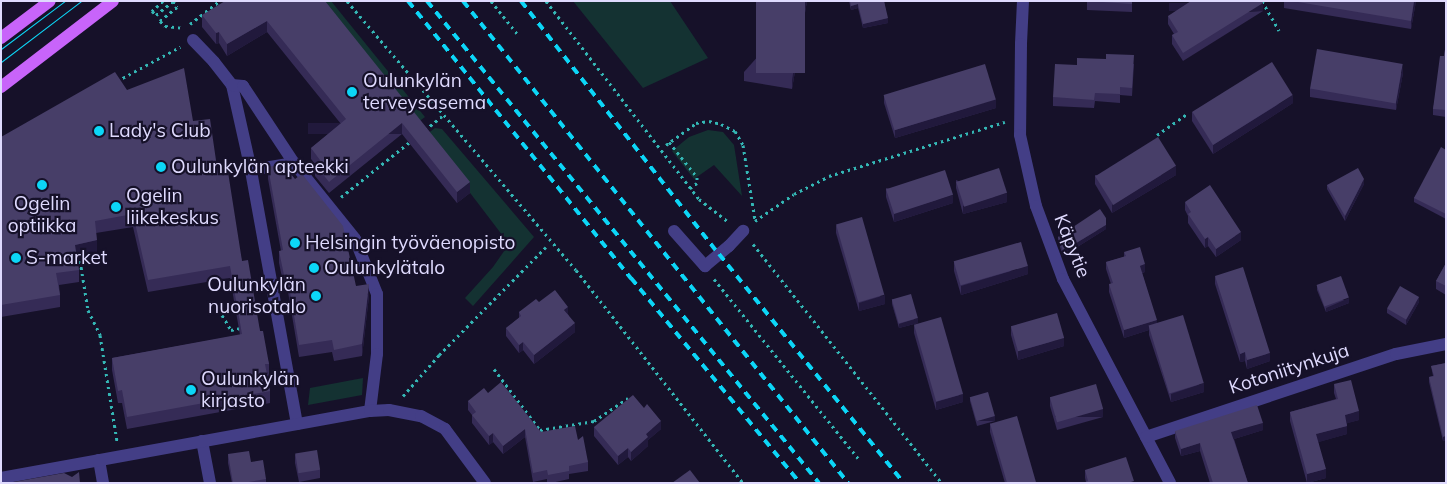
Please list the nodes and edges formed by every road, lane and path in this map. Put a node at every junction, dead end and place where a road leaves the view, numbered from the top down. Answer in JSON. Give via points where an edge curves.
{"nodes":[{"id":1,"x":50,"y":1,"type":"edge"},
{"id":2,"x":113,"y":1,"type":"edge"},
{"id":3,"x":163,"y":1,"type":"edge"},
{"id":4,"x":219,"y":1,"type":"edge"},
{"id":5,"x":347,"y":1,"type":"edge"},
{"id":6,"x":491,"y":1,"type":"edge"},
{"id":7,"x":546,"y":1,"type":"edge"},
{"id":8,"x":1024,"y":1,"type":"edge"},
{"id":9,"x":1262,"y":1,"type":"edge"},
{"id":10,"x":184,"y":28,"type":"junction"},
{"id":11,"x":1279,"y":31,"type":"dead end"},
{"id":12,"x":519,"y":36,"type":"dead end"},
{"id":13,"x":1,"y":38,"type":"edge"},
{"id":14,"x":192,"y":40,"type":"junction"},
{"id":15,"x":111,"y":85,"type":"edge"},
{"id":16,"x":232,"y":85,"type":"junction"},
{"id":17,"x":1,"y":88,"type":"edge"},
{"id":18,"x":1188,"y":114,"type":"dead end"},
{"id":19,"x":442,"y":116,"type":"junction"},
{"id":20,"x":1020,"y":118,"type":"junction"},
{"id":21,"x":421,"y":133,"type":"edge"},
{"id":22,"x":1157,"y":135,"type":"edge"},
{"id":23,"x":414,"y":138,"type":"edge"},
{"id":24,"x":400,"y":150,"type":"junction"},
{"id":25,"x":404,"y":154,"type":"dead end"},
{"id":26,"x":294,"y":163,"type":"junction"},
{"id":27,"x":251,"y":170,"type":"junction"},
{"id":28,"x":210,"y":172,"type":"edge"},
{"id":29,"x":359,"y":183,"type":"junction"},
{"id":30,"x":362,"y":187,"type":"dead end"},
{"id":31,"x":690,"y":188,"type":"junction"},
{"id":32,"x":329,"y":207,"type":"junction"},
{"id":33,"x":755,"y":220,"type":"junction"},
{"id":34,"x":674,"y":231,"type":"dead end"},
{"id":35,"x":743,"y":231,"type":"junction"},
{"id":36,"x":78,"y":245,"type":"edge"},
{"id":37,"x":546,"y":247,"type":"dead end"},
{"id":38,"x":705,"y":266,"type":"junction"},
{"id":39,"x":222,"y":315,"type":"dead end"},
{"id":40,"x":277,"y":321,"type":"junction"},
{"id":41,"x":1446,"y":344,"type":"edge"},
{"id":42,"x":494,"y":369,"type":"dead end"},
{"id":43,"x":628,"y":398,"type":"edge"},
{"id":44,"x":370,"y":412,"type":"junction"},
{"id":45,"x":400,"y":412,"type":"junction"},
{"id":46,"x":296,"y":424,"type":"junction"},
{"id":47,"x":1146,"y":437,"type":"junction"},
{"id":48,"x":118,"y":442,"type":"dead end"},
{"id":49,"x":202,"y":442,"type":"junction"},
{"id":50,"x":858,"y":458,"type":"dead end"},
{"id":51,"x":99,"y":460,"type":"junction"},
{"id":52,"x":1,"y":478,"type":"edge"},
{"id":53,"x":103,"y":483,"type":"edge"},
{"id":54,"x":210,"y":483,"type":"edge"},
{"id":55,"x":486,"y":483,"type":"edge"},
{"id":56,"x":743,"y":483,"type":"edge"},
{"id":57,"x":942,"y":483,"type":"edge"},
{"id":58,"x":1170,"y":483,"type":"edge"}],
"edges":[{"from":1,"to":13,"type":"main road"},
{"from":2,"to":17,"type":"main road"},
{"from":3,"to":10,"type":"path","via":[[152,11],[156,16],[173,1],[177,7],[160,21],[165,26]]},
{"from":4,"to":10,"type":"path"},
{"from":5,"to":19,"type":"path"},
{"from":6,"to":12,"type":"path"},
{"from":7,"to":31,"type":"path"},
{"from":8,"to":20,"type":"street","name":"Käpytie"},
{"from":9,"to":11,"type":"path"},
{"from":10,"to":14,"type":"path"},
{"from":14,"to":15,"type":"path"},
{"from":14,"to":16,"type":"street"},
{"from":16,"to":26,"type":"street","via":[[243,86]]},
{"from":16,"to":27,"type":"street"},
{"from":18,"to":22,"type":"path"},
{"from":19,"to":21,"type":"path"},
{"from":19,"to":56,"type":"path","via":[[576,270]]},
{"from":20,"to":33,"type":"path","via":[[829,176]]},
{"from":20,"to":47,"type":"street","name":"Käpytie","via":[[1020,135],[1036,206],[1063,280]]},
{"from":23,"to":24,"type":"path"},
{"from":24,"to":25,"type":"path"},
{"from":24,"to":29,"type":"path"},
{"from":26,"to":27,"type":"street"},
{"from":26,"to":32,"type":"street"},
{"from":27,"to":28,"type":"path"},
{"from":27,"to":40,"type":"street"},
{"from":29,"to":30,"type":"path"},
{"from":29,"to":32,"type":"path"},
{"from":31,"to":33,"type":"path","via":[[697,183],[697,177],[668,144],[696,123],[722,124],[735,132],[743,145]]},
{"from":31,"to":35,"type":"path","via":[[716,214]]},
{"from":32,"to":44,"type":"street","via":[[355,239],[377,294],[377,354]]},
{"from":33,"to":35,"type":"path"},
{"from":34,"to":38,"type":"street"},
{"from":35,"to":38,"type":"street"},
{"from":35,"to":57,"type":"path"},
{"from":36,"to":48,"type":"path","via":[[88,310],[100,335]]},
{"from":37,"to":45,"type":"path","via":[[409,390],[403,397]]},
{"from":38,"to":50,"type":"path"},
{"from":39,"to":40,"type":"path","via":[[232,330]]},
{"from":40,"to":46,"type":"street"},
{"from":41,"to":47,"type":"street","name":"Kotoniitynkuja","via":[[1396,354]]},
{"from":42,"to":43,"type":"path","via":[[540,430],[594,421]]},
{"from":44,"to":45,"type":"street"},
{"from":44,"to":46,"type":"street"},
{"from":45,"to":55,"type":"street","via":[[421,416],[445,429]]},
{"from":46,"to":49,"type":"street"},
{"from":47,"to":58,"type":"street","name":"Käpytie"},
{"from":49,"to":51,"type":"street"},
{"from":49,"to":54,"type":"street"},
{"from":51,"to":52,"type":"street","via":[[69,471]]},
{"from":51,"to":53,"type":"street"}]}
